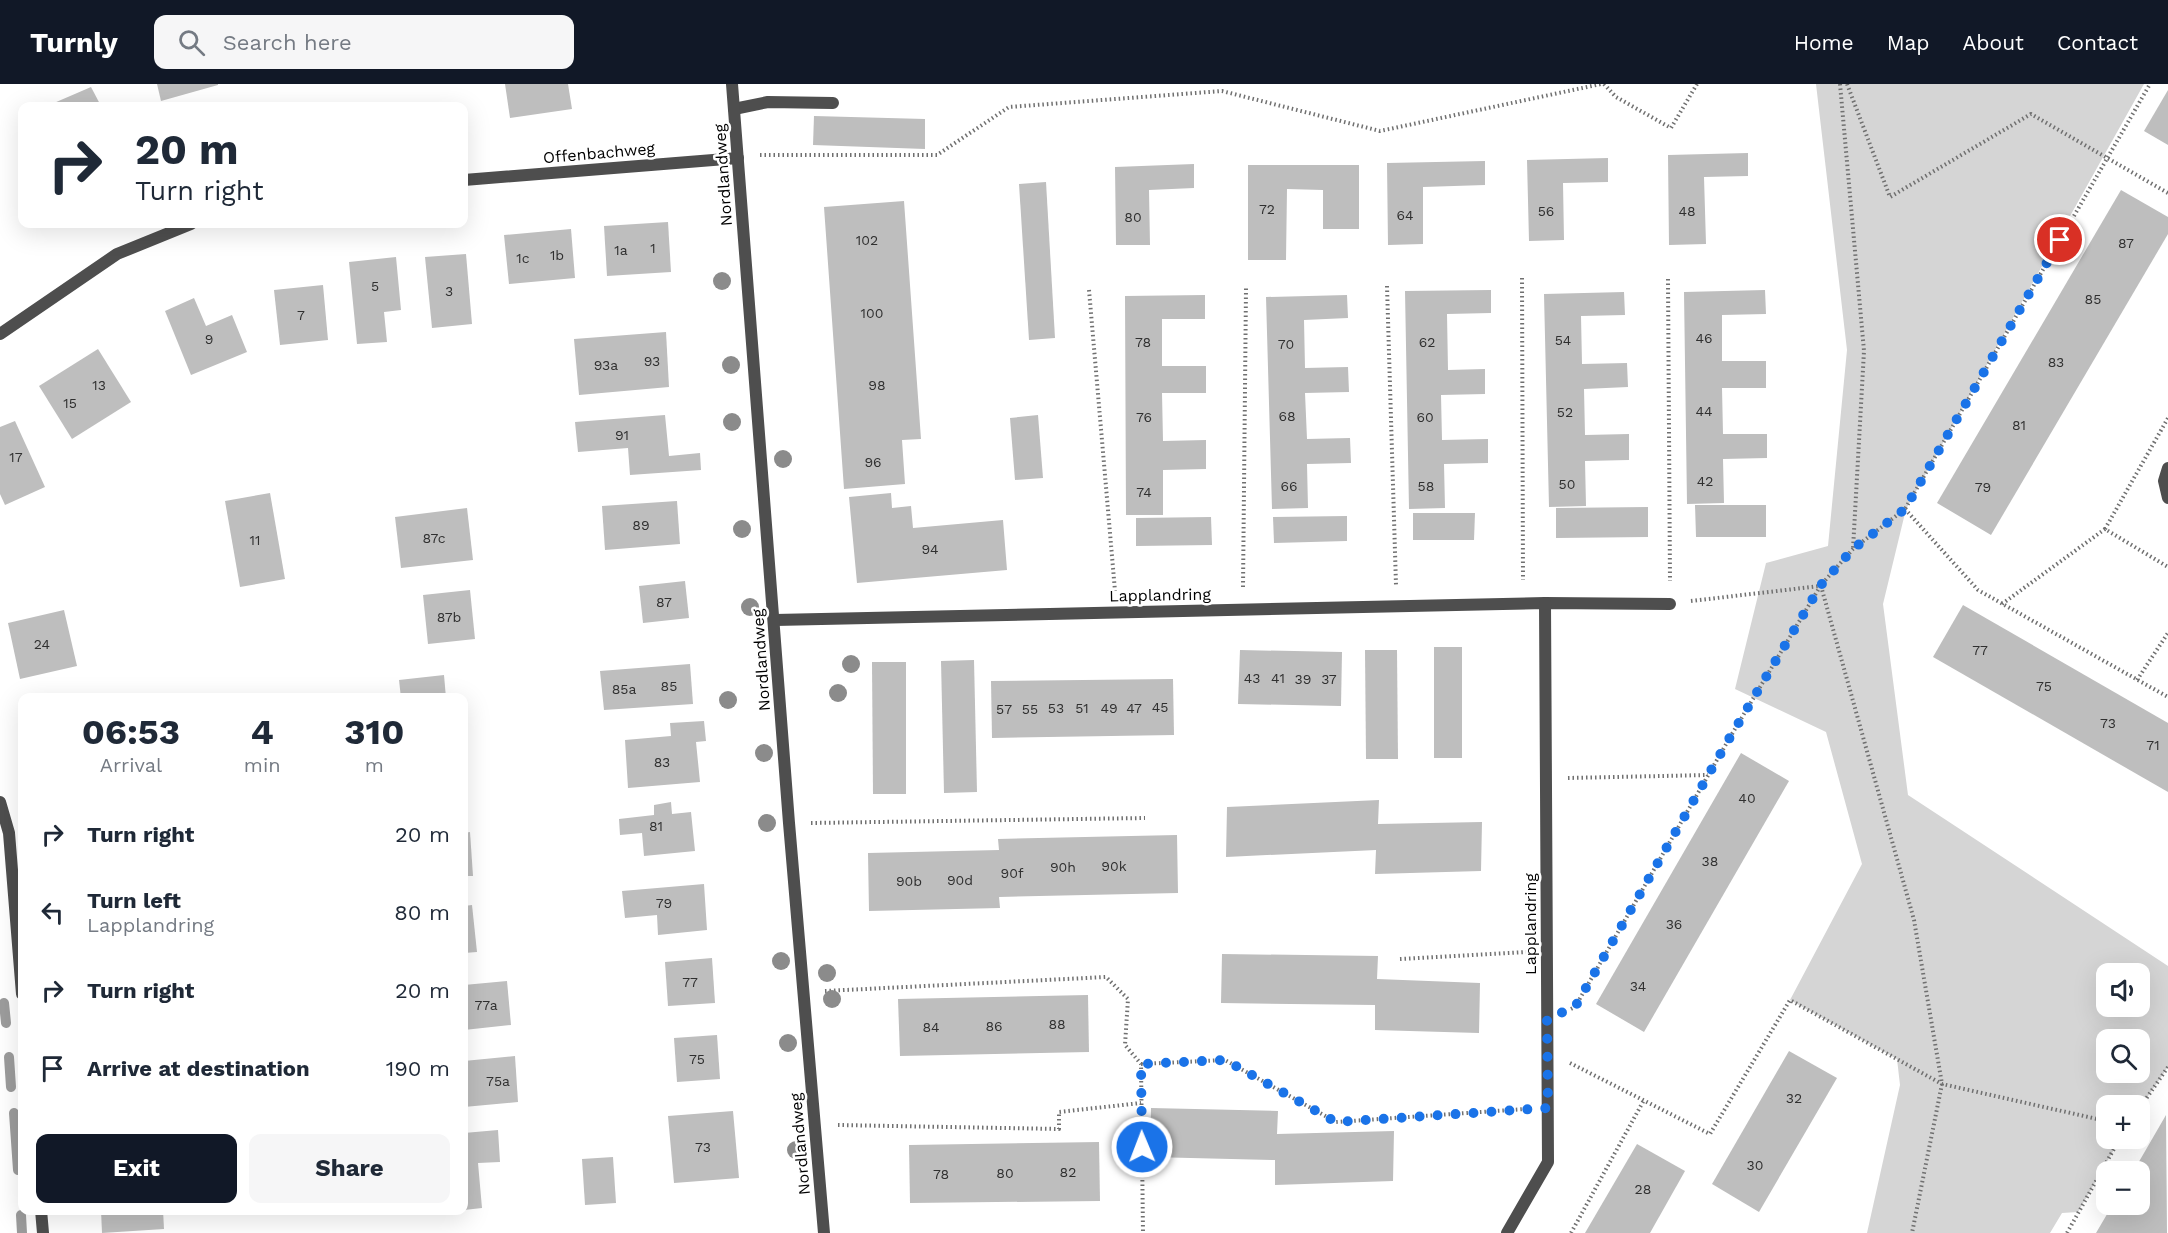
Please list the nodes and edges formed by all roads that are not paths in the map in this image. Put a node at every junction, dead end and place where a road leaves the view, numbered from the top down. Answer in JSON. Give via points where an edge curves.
{"nodes":[{"id":1,"x":732,"y":84,"type":"edge"},
{"id":2,"x":833,"y":104,"type":"dead end"},
{"id":3,"x":734,"y":109,"type":"junction"},
{"id":4,"x":738,"y":158,"type":"junction"},
{"id":5,"x":468,"y":180,"type":"edge"},
{"id":6,"x":181,"y":228,"type":"edge"},
{"id":7,"x":0,"y":334,"type":"edge"},
{"id":8,"x":2168,"y":468,"type":"edge"},
{"id":9,"x":2168,"y":498,"type":"edge"},
{"id":10,"x":1545,"y":603,"type":"junction"},
{"id":11,"x":1670,"y":604,"type":"road end"},
{"id":12,"x":775,"y":620,"type":"junction"},
{"id":13,"x":0,"y":802,"type":"edge"},
{"id":14,"x":18,"y":944,"type":"edge"},
{"id":15,"x":41,"y":1215,"type":"edge"},
{"id":16,"x":43,"y":1233,"type":"edge"},
{"id":17,"x":824,"y":1233,"type":"edge"},
{"id":18,"x":1507,"y":1233,"type":"edge"}],
"edges":[{"from":1,"to":3,"type":"street","name":"Nordlandweg"},
{"from":2,"to":3,"type":"street","via":[[768,102]]},
{"from":3,"to":4,"type":"street","name":"Nordlandweg"},
{"from":4,"to":5,"type":"street","name":"Offenbachweg"},
{"from":4,"to":12,"type":"street","name":"Nordlandweg"},
{"from":6,"to":7,"type":"street","via":[[117,254]]},
{"from":8,"to":9,"type":"street","via":[[2164,481]]},
{"from":10,"to":11,"type":"street","name":"Lapplandring"},
{"from":10,"to":12,"type":"street","name":"Lapplandring"},
{"from":10,"to":18,"type":"street","name":"Lapplandring","via":[[1548,1162]]},
{"from":12,"to":17,"type":"street","name":"Nordlandweg"},
{"from":13,"to":14,"type":"street","via":[[9,833]]},
{"from":15,"to":16,"type":"street"}]}
